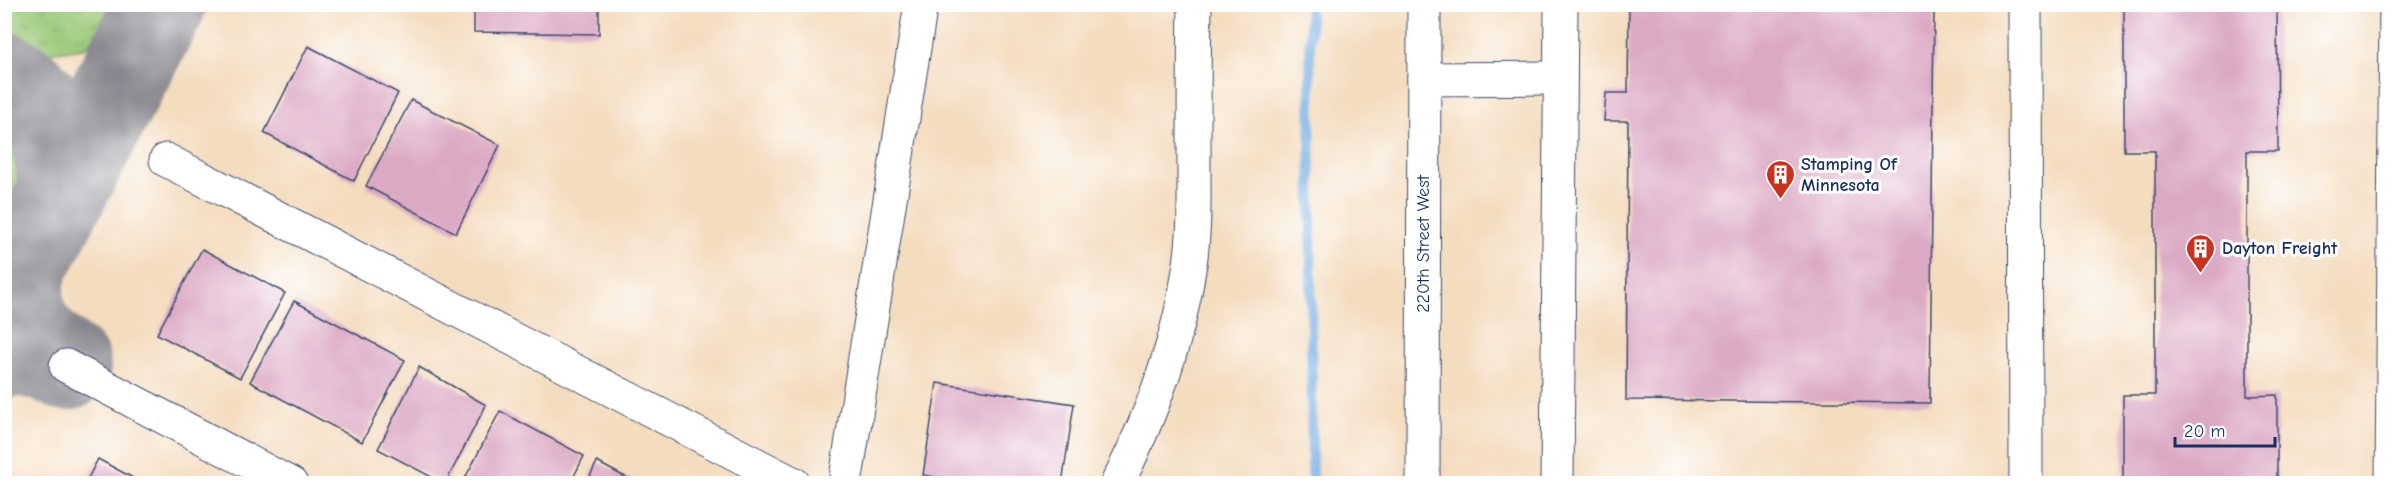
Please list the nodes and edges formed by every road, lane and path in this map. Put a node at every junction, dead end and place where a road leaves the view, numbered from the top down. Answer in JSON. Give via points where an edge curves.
{"nodes":[{"id":1,"x":921,"y":4,"type":"edge"},
{"id":2,"x":1195,"y":4,"type":"edge"},
{"id":3,"x":1424,"y":4,"type":"edge"},
{"id":4,"x":1561,"y":4,"type":"edge"},
{"id":5,"x":2025,"y":4,"type":"edge"},
{"id":6,"x":2396,"y":4,"type":"edge"},
{"id":7,"x":1560,"y":78,"type":"junction"},
{"id":8,"x":1424,"y":79,"type":"junction"},
{"id":9,"x":166,"y":160,"type":"dead end"},
{"id":10,"x":66,"y":366,"type":"dead end"},
{"id":11,"x":291,"y":483,"type":"edge"},
{"id":12,"x":794,"y":483,"type":"edge"},
{"id":13,"x":845,"y":483,"type":"edge"},
{"id":14,"x":1117,"y":483,"type":"edge"},
{"id":15,"x":1423,"y":483,"type":"edge"},
{"id":16,"x":1557,"y":483,"type":"edge"},
{"id":17,"x":2026,"y":483,"type":"edge"},
{"id":18,"x":2392,"y":483,"type":"edge"}],
"edges":[{"from":1,"to":13,"type":"street"},
{"from":2,"to":14,"type":"street","via":[[1191,262],[1181,316],[1163,377]]},
{"from":3,"to":8,"type":"street","name":"220th Street West"},
{"from":4,"to":7,"type":"street"},
{"from":5,"to":17,"type":"street"},
{"from":6,"to":18,"type":"street"},
{"from":7,"to":8,"type":"street"},
{"from":7,"to":16,"type":"street"},
{"from":8,"to":15,"type":"street","name":"220th Street West"},
{"from":9,"to":12,"type":"street"},
{"from":10,"to":11,"type":"street"}]}
